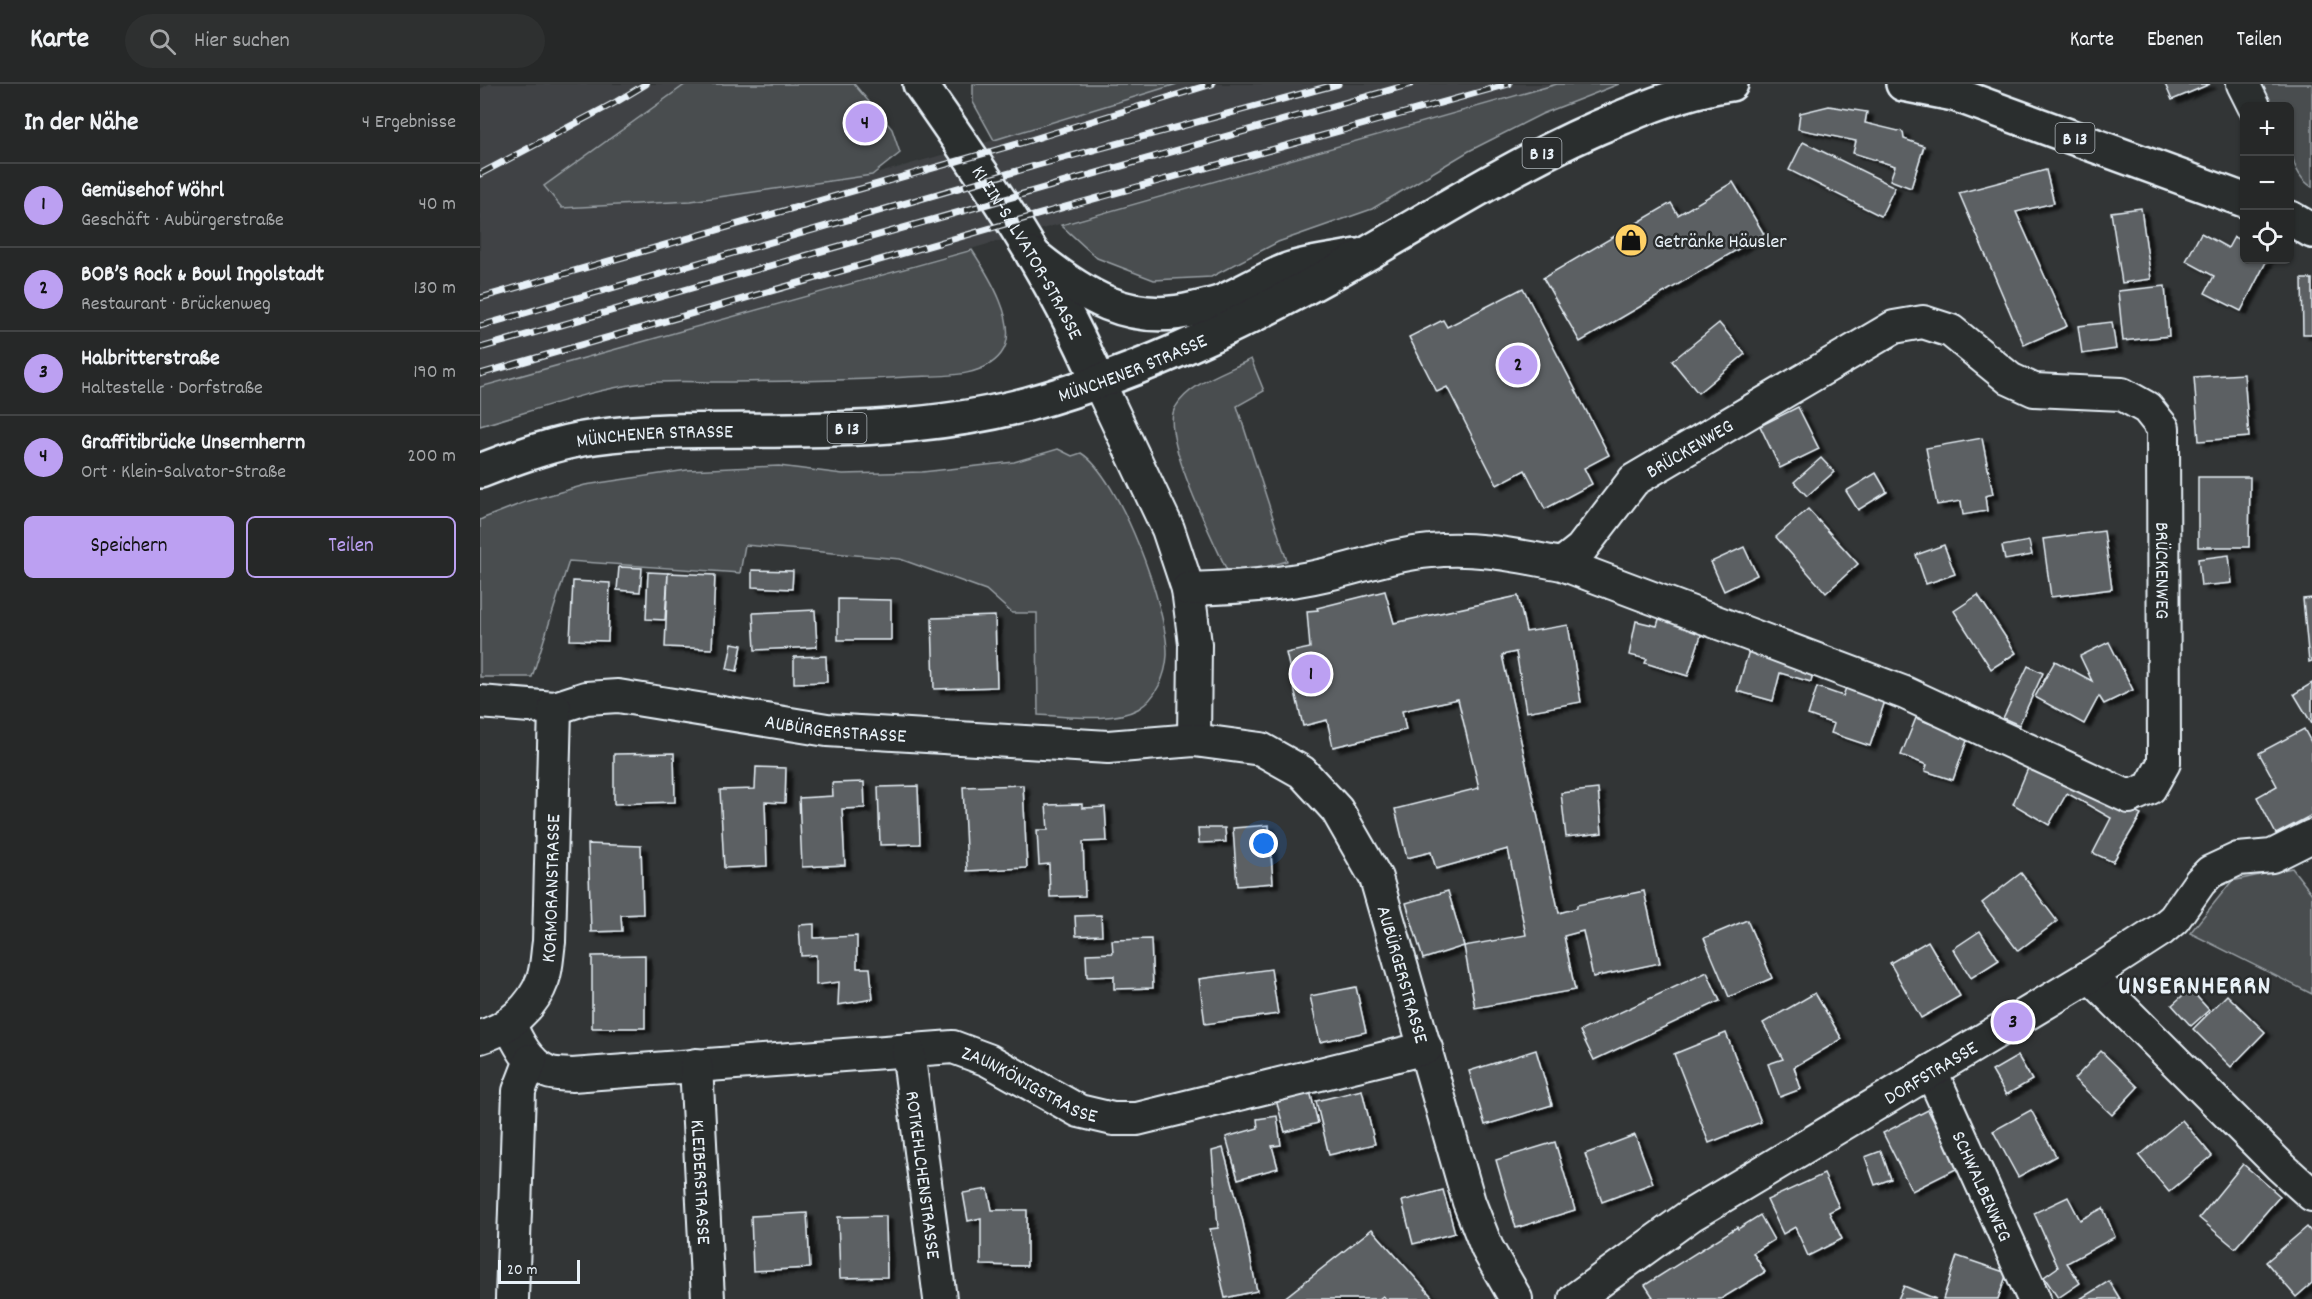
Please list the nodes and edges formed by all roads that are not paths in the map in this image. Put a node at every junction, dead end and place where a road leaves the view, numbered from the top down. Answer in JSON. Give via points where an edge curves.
{"nodes":[{"id":1,"x":920,"y":84,"type":"edge"},
{"id":2,"x":1731,"y":84,"type":"edge"},
{"id":3,"x":1903,"y":84,"type":"edge"},
{"id":4,"x":2243,"y":84,"type":"edge"},
{"id":5,"x":2252,"y":102,"type":"edge"},
{"id":6,"x":2240,"y":199,"type":"edge"},
{"id":7,"x":2294,"y":221,"type":"edge"},
{"id":8,"x":2312,"y":231,"type":"edge"},
{"id":9,"x":1366,"y":254,"type":"junction"},
{"id":10,"x":1033,"y":255,"type":"junction"},
{"id":11,"x":1098,"y":381,"type":"junction"},
{"id":12,"x":480,"y":471,"type":"edge"},
{"id":13,"x":1562,"y":564,"type":"junction"},
{"id":14,"x":1188,"y":590,"type":"junction"},
{"id":15,"x":480,"y":702,"type":"edge"},
{"id":16,"x":555,"y":708,"type":"junction"},
{"id":17,"x":1194,"y":740,"type":"junction"},
{"id":18,"x":2312,"y":836,"type":"edge"},
{"id":19,"x":2090,"y":976,"type":"junction"},
{"id":20,"x":509,"y":1023,"type":"junction"},
{"id":21,"x":480,"y":1037,"type":"edge"},
{"id":22,"x":1426,"y":1048,"type":"junction"},
{"id":23,"x":908,"y":1050,"type":"junction"},
{"id":24,"x":531,"y":1060,"type":"junction"},
{"id":25,"x":696,"y":1065,"type":"junction"},
{"id":26,"x":1931,"y":1071,"type":"junction"},
{"id":27,"x":2312,"y":1195,"type":"edge"},
{"id":28,"x":512,"y":1299,"type":"edge"},
{"id":29,"x":708,"y":1299,"type":"edge"},
{"id":30,"x":940,"y":1299,"type":"edge"},
{"id":31,"x":1516,"y":1299,"type":"edge"},
{"id":32,"x":1575,"y":1299,"type":"edge"},
{"id":33,"x":2034,"y":1299,"type":"edge"}],
"edges":[{"from":1,"to":10,"type":"main road","name":"KLEIN-SALVATOR-STRASSE"},
{"from":2,"to":9,"type":"main road","name":"MÜNCHENER STRASSE","number":"B 13","via":[[1663,102],[1578,135]]},
{"from":3,"to":6,"type":"main road","number":"B 13","via":[[1954,94]]},
{"from":4,"to":5,"type":"street"},
{"from":7,"to":8,"type":"main road"},
{"from":9,"to":10,"type":"main road","via":[[1290,270],[1220,303],[1159,315],[1094,298]]},
{"from":9,"to":11,"type":"main road","name":"MÜNCHENER STRASSE","number":"B 13","via":[[1229,327],[1155,362]]},
{"from":10,"to":11,"type":"main road","name":"KLEIN-SALVATOR-STRASSE","via":[[1078,335]]},
{"from":11,"to":12,"type":"main road","name":"MÜNCHENER STRASSE","number":"B 13","via":[[1027,404],[892,426],[656,430],[592,437]]},
{"from":11,"to":14,"type":"street","name":"KLEIN-SALVATOR-STRASSE","via":[[1168,529]]},
{"from":13,"to":13,"type":"street","name":"BRÜCKENWEG","via":[[1905,693],[2129,797],[2150,788],[2164,763],[2163,428],[2147,408],[2122,394],[2034,390],[2010,379],[1951,331],[1923,322],[1894,327],[1634,480],[1581,549]]},
{"from":13,"to":14,"type":"street","name":"BRÜCKENWEG","via":[[1479,549],[1431,551],[1251,588]]},
{"from":14,"to":17,"type":"street","via":[[1195,644]]},
{"from":15,"to":16,"type":"street","name":"AUBÜRGERSTRASSE"},
{"from":16,"to":17,"type":"street","name":"AUBÜRGERSTRASSE","via":[[586,698],[618,696],[827,730],[1108,747]]},
{"from":16,"to":20,"type":"street","name":"KORMORANSTRASSE","via":[[549,942],[544,978],[530,1005]]},
{"from":17,"to":22,"type":"street","name":"AUBÜRGERSTRASSE","via":[[1261,749],[1302,772],[1337,810],[1376,878]]},
{"from":18,"to":19,"type":"street","name":"DORFSTRASSE","via":[[2272,856],[2238,859],[2210,872],[2174,920]]},
{"from":19,"to":26,"type":"street","name":"DORFSTRASSE"},
{"from":19,"to":27,"type":"street"},
{"from":20,"to":21,"type":"street","name":"KORMORANSTRASSE"},
{"from":20,"to":24,"type":"street","name":"ZAUNKÖNIGSTRASSE"},
{"from":22,"to":23,"type":"street","name":"ZAUNKÖNIGSTRASSE","via":[[1125,1119],[1079,1111],[988,1060],[953,1047]]},
{"from":22,"to":31,"type":"street","name":"AUBÜRGERSTRASSE","via":[[1469,1202],[1487,1248]]},
{"from":23,"to":25,"type":"street","name":"ZAUNKÖNIGSTRASSE"},
{"from":23,"to":30,"type":"street","name":"ROTKEHLCHENSTRASSE"},
{"from":24,"to":25,"type":"street","name":"ZAUNKÖNIGSTRASSE","via":[[548,1072],[572,1075]]},
{"from":24,"to":28,"type":"street","via":[[519,1091]]},
{"from":25,"to":29,"type":"street","name":"KLEIBERSTRASSE"},
{"from":26,"to":32,"type":"street","name":"DORFSTRASSE","via":[[1691,1215]]},
{"from":26,"to":33,"type":"street","name":"SCHWALBENWEG"}]}
